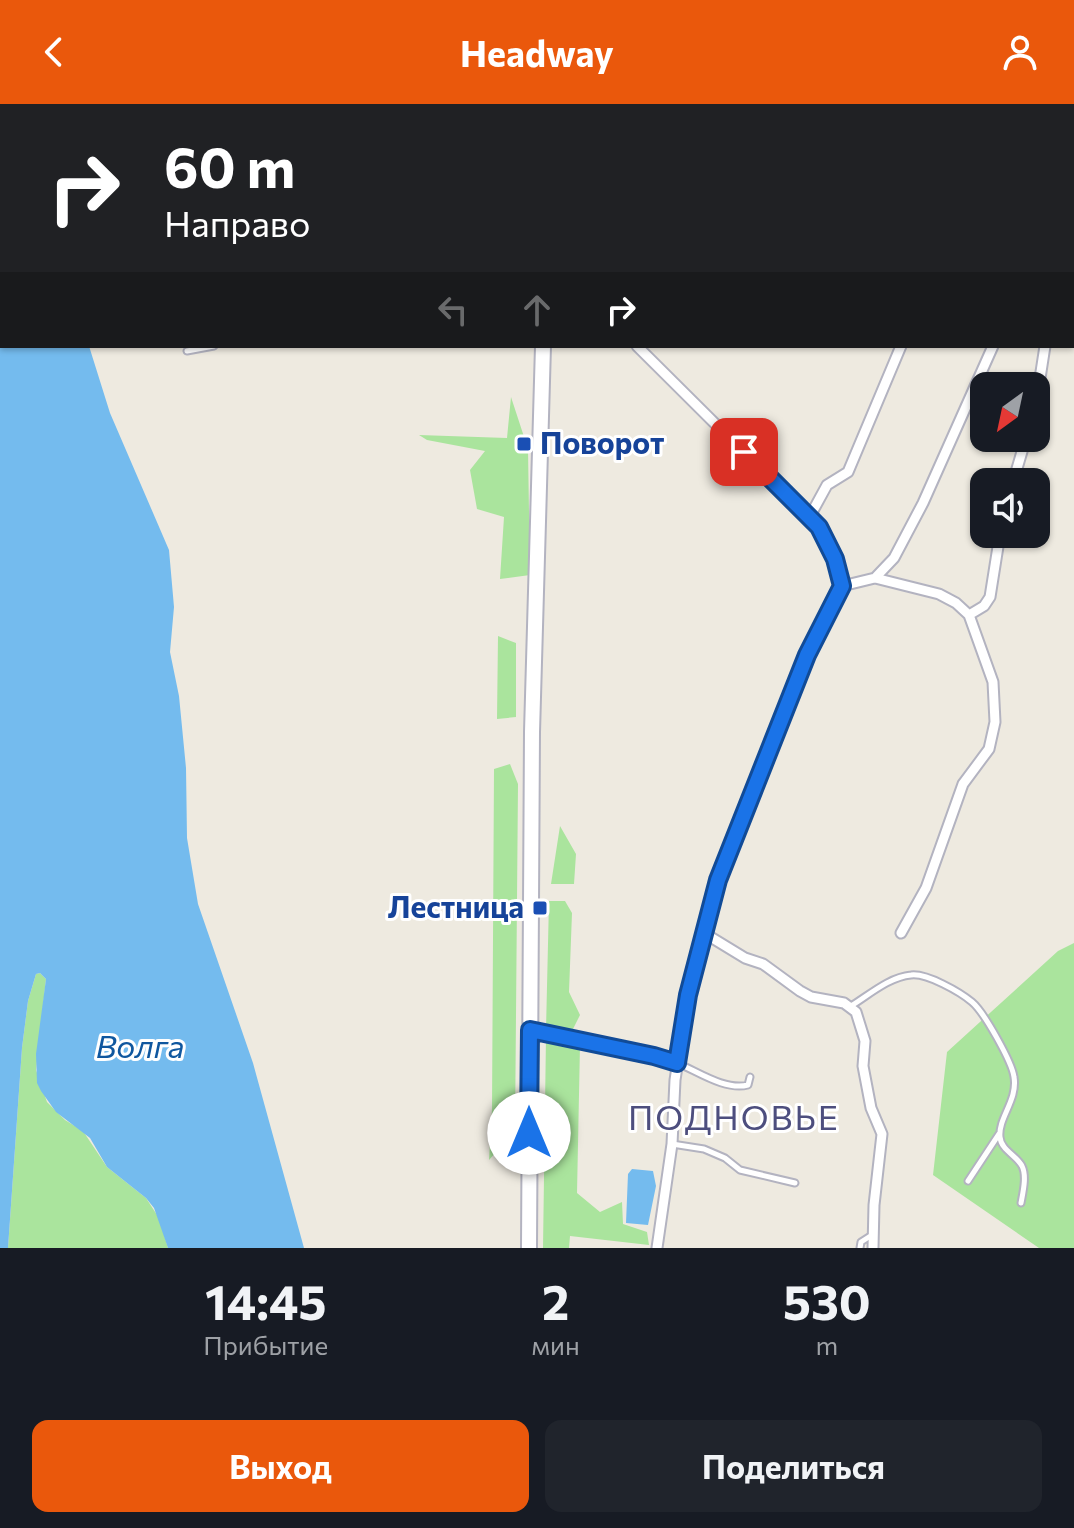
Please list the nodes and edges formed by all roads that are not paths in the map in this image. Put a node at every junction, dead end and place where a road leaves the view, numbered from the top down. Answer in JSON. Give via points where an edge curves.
{"nodes":[{"id":1,"x":203,"y":348,"type":"edge"},
{"id":2,"x":543,"y":348,"type":"edge"},
{"id":3,"x":639,"y":348,"type":"edge"},
{"id":4,"x":900,"y":348,"type":"edge"},
{"id":5,"x":992,"y":348,"type":"edge"},
{"id":6,"x":1045,"y":348,"type":"edge"},
{"id":7,"x":187,"y":351,"type":"dead end"},
{"id":8,"x":1041,"y":372,"type":"edge"},
{"id":9,"x":809,"y":518,"type":"junction"},
{"id":10,"x":998,"y":548,"type":"edge"},
{"id":11,"x":875,"y":578,"type":"junction"},
{"id":12,"x":842,"y":586,"type":"junction"},
{"id":13,"x":969,"y":615,"type":"junction"},
{"id":14,"x":704,"y":933,"type":"junction"},
{"id":15,"x":901,"y":933,"type":"dead end"},
{"id":16,"x":851,"y":1006,"type":"junction"},
{"id":17,"x":530,"y":1030,"type":"junction"},
{"id":18,"x":677,"y":1063,"type":"junction"},
{"id":19,"x":750,"y":1077,"type":"dead end"},
{"id":20,"x":1000,"y":1133,"type":"junction"},
{"id":21,"x":672,"y":1144,"type":"junction"},
{"id":22,"x":968,"y":1181,"type":"dead end"},
{"id":23,"x":795,"y":1183,"type":"dead end"},
{"id":24,"x":1021,"y":1203,"type":"dead end"},
{"id":25,"x":874,"y":1234,"type":"junction"},
{"id":26,"x":529,"y":1248,"type":"edge"},
{"id":27,"x":657,"y":1248,"type":"edge"},
{"id":28,"x":860,"y":1248,"type":"edge"},
{"id":29,"x":873,"y":1248,"type":"edge"}],
"edges":[{"from":1,"to":7,"type":"lane"},
{"from":2,"to":17,"type":"street"},
{"from":3,"to":9,"type":"street"},
{"from":4,"to":9,"type":"street","via":[[848,472],[827,485]]},
{"from":5,"to":11,"type":"street","via":[[923,503],[894,558]]},
{"from":6,"to":8,"type":"street"},
{"from":9,"to":12,"type":"street","via":[[835,559]]},
{"from":10,"to":13,"type":"street","via":[[990,597]]},
{"from":11,"to":12,"type":"street"},
{"from":11,"to":13,"type":"street","via":[[939,594]]},
{"from":12,"to":14,"type":"street","via":[[807,655],[718,880]]},
{"from":13,"to":15,"type":"street","via":[[993,682],[995,722],[989,749],[963,784],[926,888]]},
{"from":14,"to":16,"type":"street","via":[[811,997]]},
{"from":14,"to":18,"type":"street"},
{"from":16,"to":20,"type":"lane","via":[[913,974],[931,978],[973,1003],[989,1023],[1014,1075],[1014,1095]]},
{"from":16,"to":25,"type":"street","via":[[862,1025],[863,1066],[882,1134]]},
{"from":17,"to":18,"type":"lane"},
{"from":17,"to":26,"type":"street"},
{"from":18,"to":19,"type":"lane","via":[[741,1087]]},
{"from":18,"to":21,"type":"street"},
{"from":20,"to":22,"type":"lane"},
{"from":20,"to":24,"type":"lane","via":[[1002,1145],[1022,1167]]},
{"from":21,"to":23,"type":"lane","via":[[704,1149],[740,1170]]},
{"from":21,"to":27,"type":"street"},
{"from":25,"to":28,"type":"lane"},
{"from":25,"to":29,"type":"street"}]}
